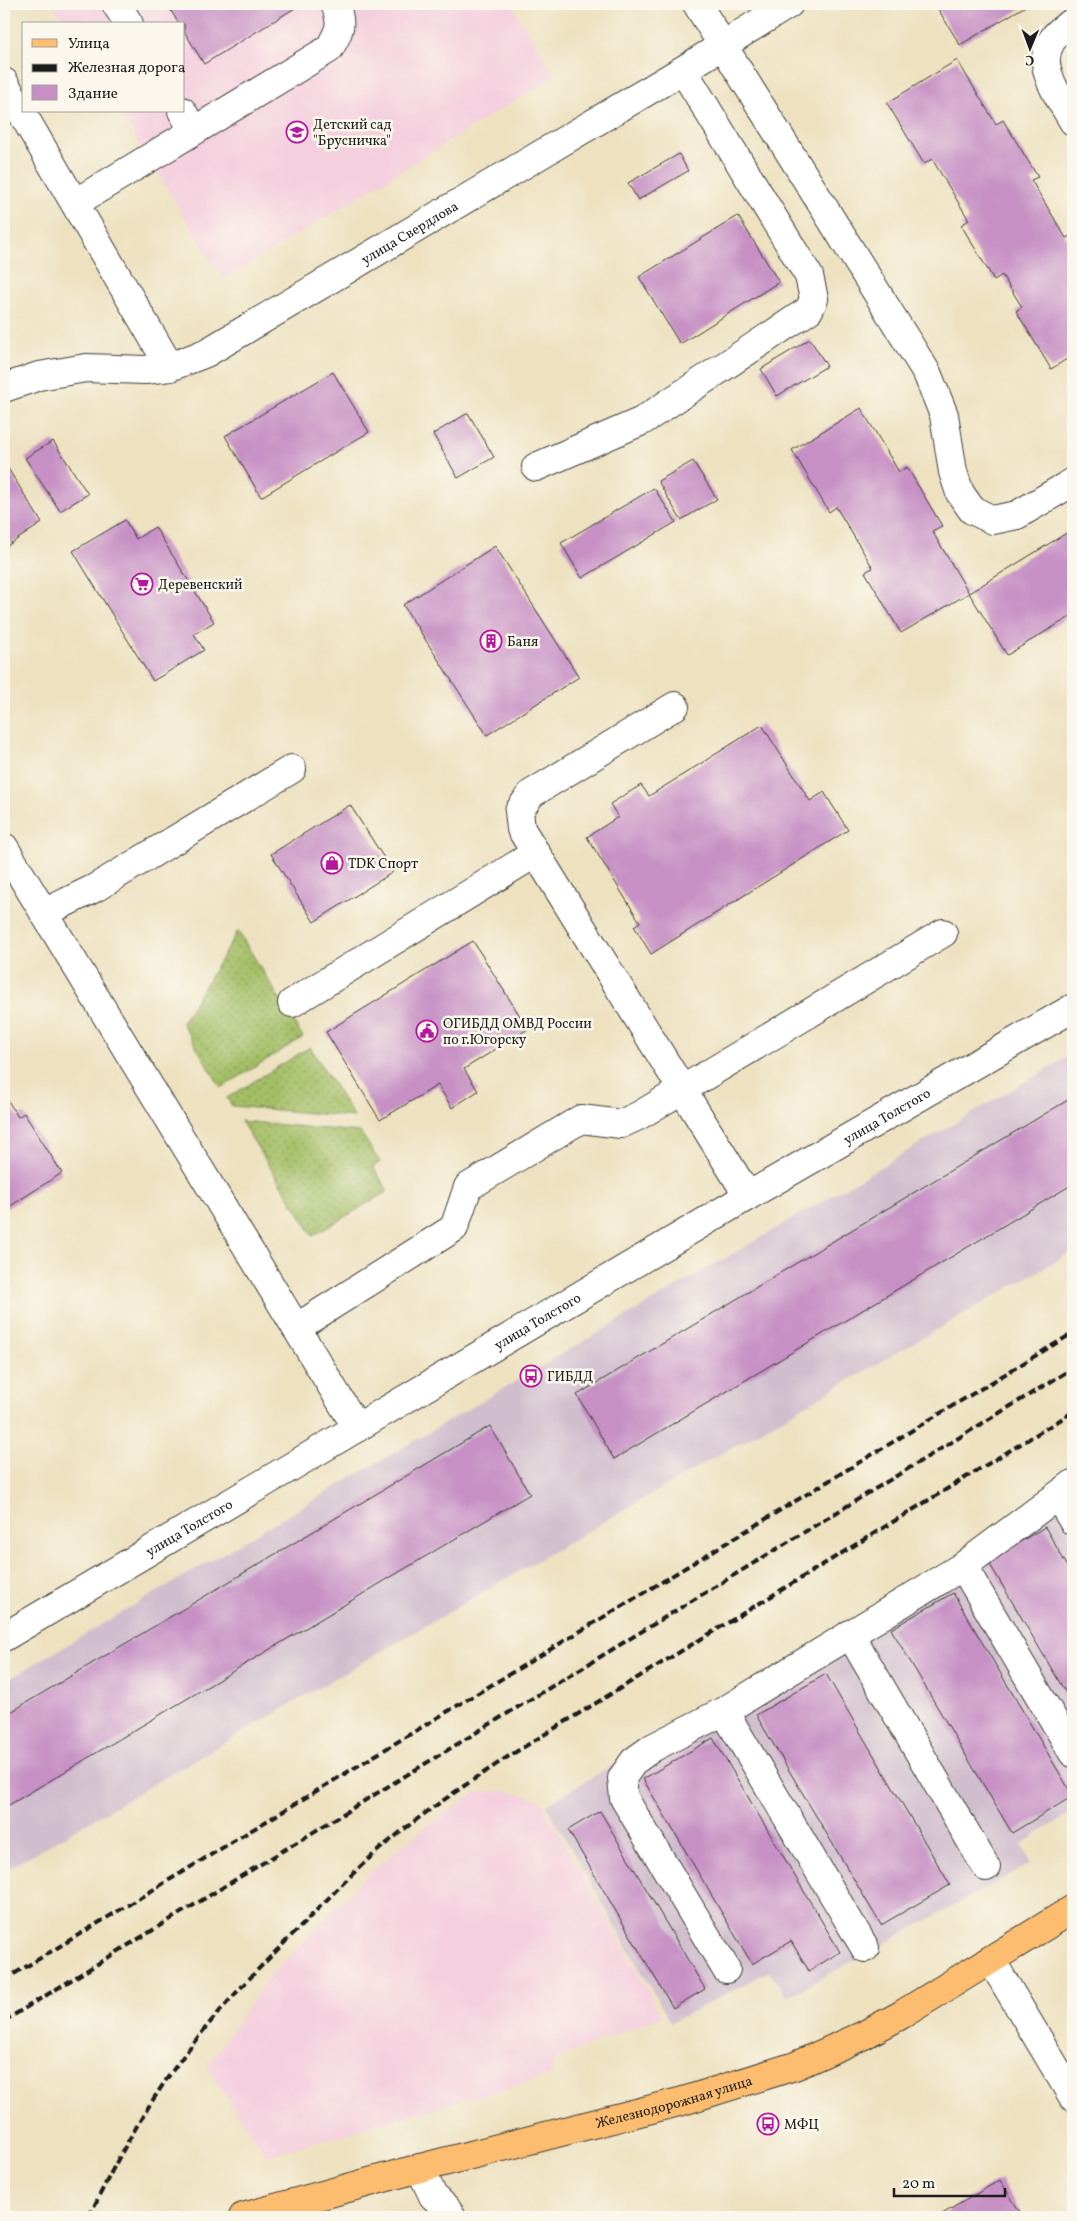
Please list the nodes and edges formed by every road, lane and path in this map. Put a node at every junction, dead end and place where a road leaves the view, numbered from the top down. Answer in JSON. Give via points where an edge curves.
{"nodes":[{"id":1,"x":116,"y":4,"type":"edge"},
{"id":2,"x":335,"y":4,"type":"edge"},
{"id":3,"x":697,"y":4,"type":"edge"},
{"id":4,"x":789,"y":4,"type":"edge"},
{"id":5,"x":128,"y":22,"type":"edge"},
{"id":6,"x":1073,"y":22,"type":"edge"},
{"id":7,"x":722,"y":46,"type":"junction"},
{"id":8,"x":683,"y":70,"type":"junction"},
{"id":9,"x":4,"y":82,"type":"edge"},
{"id":10,"x":188,"y":121,"type":"edge"},
{"id":11,"x":1073,"y":121,"type":"edge"},
{"id":12,"x":75,"y":203,"type":"junction"},
{"id":13,"x":170,"y":367,"type":"junction"},
{"id":14,"x":4,"y":388,"type":"edge"},
{"id":15,"x":536,"y":467,"type":"dead end"},
{"id":16,"x":1073,"y":482,"type":"edge"},
{"id":17,"x":675,"y":706,"type":"dead end"},
{"id":18,"x":292,"y":769,"type":"dead end"},
{"id":19,"x":4,"y":847,"type":"edge"},
{"id":20,"x":536,"y":853,"type":"junction"},
{"id":21,"x":44,"y":913,"type":"junction"},
{"id":22,"x":943,"y":933,"type":"dead end"},
{"id":23,"x":292,"y":1003,"type":"dead end"},
{"id":24,"x":1073,"y":1008,"type":"edge"},
{"id":25,"x":684,"y":1089,"type":"junction"},
{"id":26,"x":748,"y":1196,"type":"junction"},
{"id":27,"x":296,"y":1328,"type":"junction"},
{"id":28,"x":357,"y":1428,"type":"junction"},
{"id":29,"x":1066,"y":1490,"type":"edge"},
{"id":30,"x":1073,"y":1521,"type":"edge"},
{"id":31,"x":963,"y":1566,"type":"junction"},
{"id":32,"x":850,"y":1634,"type":"junction"},
{"id":33,"x":4,"y":1638,"type":"edge"},
{"id":34,"x":724,"y":1711,"type":"junction"},
{"id":35,"x":1073,"y":1753,"type":"edge"},
{"id":36,"x":986,"y":1868,"type":"dead end"},
{"id":37,"x":1073,"y":1909,"type":"edge"},
{"id":38,"x":864,"y":1948,"type":"dead end"},
{"id":39,"x":990,"y":1960,"type":"junction"},
{"id":40,"x":726,"y":1969,"type":"dead end"},
{"id":41,"x":1073,"y":2097,"type":"edge"},
{"id":42,"x":420,"y":2168,"type":"junction"},
{"id":43,"x":243,"y":2217,"type":"edge"},
{"id":44,"x":452,"y":2217,"type":"edge"}],
"edges":[{"from":1,"to":5,"type":"street"},
{"from":2,"to":10,"type":"street","via":[[340,30],[329,49]]},
{"from":3,"to":7,"type":"street"},
{"from":4,"to":7,"type":"street","name":"улица Свердлова"},
{"from":6,"to":11,"type":"street","via":[[1058,31],[1047,46],[1046,62],[1051,84]]},
{"from":7,"to":8,"type":"street","name":"улица Свердлова"},
{"from":7,"to":16,"type":"street","via":[[927,373],[944,415],[960,494],[972,510],[993,520],[1017,515]]},
{"from":8,"to":13,"type":"street","name":"улица Свердлова","via":[[206,353]]},
{"from":8,"to":15,"type":"street","via":[[809,276],[814,299],[809,310],[642,421]]},
{"from":9,"to":12,"type":"street"},
{"from":10,"to":12,"type":"street"},
{"from":12,"to":13,"type":"street"},
{"from":13,"to":14,"type":"street","name":"улица Свердлова","via":[[145,370],[86,368],[39,376]]},
{"from":17,"to":20,"type":"street","via":[[531,794],[519,811],[521,829]]},
{"from":18,"to":21,"type":"street","via":[[95,888]]},
{"from":19,"to":21,"type":"street"},
{"from":20,"to":23,"type":"street"},
{"from":20,"to":25,"type":"street"},
{"from":21,"to":27,"type":"street"},
{"from":22,"to":25,"type":"street"},
{"from":24,"to":26,"type":"street","name":"улица Толстого"},
{"from":25,"to":26,"type":"street"},
{"from":25,"to":27,"type":"street","via":[[621,1124],[581,1119],[468,1187],[454,1228]]},
{"from":26,"to":28,"type":"street","name":"улица Толстого"},
{"from":27,"to":28,"type":"street"},
{"from":28,"to":33,"type":"street","name":"улица Толстого"},
{"from":29,"to":30,"type":"street"},
{"from":29,"to":31,"type":"street"},
{"from":31,"to":32,"type":"street"},
{"from":31,"to":35,"type":"street"},
{"from":32,"to":34,"type":"street"},
{"from":32,"to":36,"type":"street"},
{"from":34,"to":38,"type":"street"},
{"from":34,"to":40,"type":"street","via":[[652,1748],[634,1761],[622,1778],[624,1798]]},
{"from":37,"to":39,"type":"main road","name":"Железнодорожная улица"},
{"from":39,"to":41,"type":"street"},
{"from":39,"to":42,"type":"main road","name":"Железнодорожная улица","via":[[864,2035],[794,2066],[683,2101]]},
{"from":42,"to":43,"type":"main road","name":"Железнодорожная улица"},
{"from":42,"to":44,"type":"street","via":[[433,2196]]}]}
